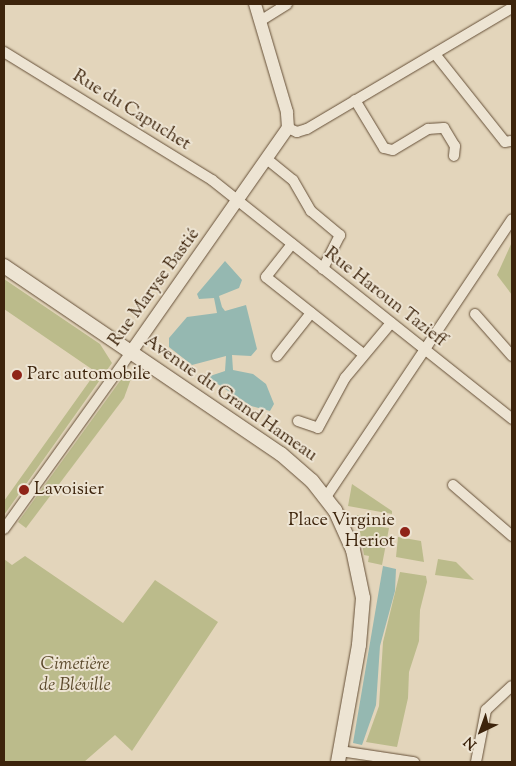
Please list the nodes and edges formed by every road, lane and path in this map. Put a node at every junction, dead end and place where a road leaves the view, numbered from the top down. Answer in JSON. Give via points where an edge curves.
{"nodes":[{"id":1,"x":255,"y":4,"type":"edge"},
{"id":2,"x":288,"y":4,"type":"edge"},
{"id":3,"x":512,"y":8,"type":"edge"},
{"id":4,"x":260,"y":20,"type":"junction"},
{"id":5,"x":4,"y":52,"type":"edge"},
{"id":6,"x":435,"y":54,"type":"junction"},
{"id":7,"x":355,"y":100,"type":"junction"},
{"id":8,"x":288,"y":128,"type":"junction"},
{"id":9,"x":510,"y":141,"type":"dead end"},
{"id":10,"x":454,"y":156,"type":"dead end"},
{"id":11,"x":268,"y":160,"type":"junction"},
{"id":12,"x":238,"y":202,"type":"junction"},
{"id":13,"x":512,"y":219,"type":"edge"},
{"id":14,"x":292,"y":244,"type":"junction"},
{"id":15,"x":4,"y":266,"type":"edge"},
{"id":16,"x":323,"y":269,"type":"junction"},
{"id":17,"x":311,"y":313,"type":"junction"},
{"id":18,"x":475,"y":314,"type":"dead end"},
{"id":19,"x":391,"y":323,"type":"junction"},
{"id":20,"x":425,"y":350,"type":"junction"},
{"id":21,"x":131,"y":352,"type":"junction"},
{"id":22,"x":364,"y":354,"type":"junction"},
{"id":23,"x":277,"y":356,"type":"dead end"},
{"id":24,"x":512,"y":356,"type":"edge"},
{"id":25,"x":512,"y":420,"type":"edge"},
{"id":26,"x":298,"y":421,"type":"dead end"},
{"id":27,"x":453,"y":485,"type":"dead end"},
{"id":28,"x":326,"y":497,"type":"junction"},
{"id":29,"x":4,"y":530,"type":"edge"},
{"id":30,"x":512,"y":536,"type":"edge"},
{"id":31,"x":512,"y":686,"type":"edge"},
{"id":32,"x":339,"y":757,"type":"edge"},
{"id":33,"x":414,"y":762,"type":"edge"},
{"id":34,"x":476,"y":762,"type":"edge"}],
"edges":[{"from":1,"to":4,"type":"street"},
{"from":2,"to":4,"type":"street"},
{"from":3,"to":6,"type":"street"},
{"from":4,"to":8,"type":"street"},
{"from":5,"to":12,"type":"street","name":"Rue du Capuchet","via":[[212,180]]},
{"from":6,"to":7,"type":"street"},
{"from":6,"to":9,"type":"street","via":[[505,142]]},
{"from":7,"to":8,"type":"street","via":[[307,129],[298,132]]},
{"from":7,"to":10,"type":"street","via":[[384,148],[393,150],[428,129],[444,128],[455,146]]},
{"from":8,"to":11,"type":"street","name":"Rue Maryse Bastié"},
{"from":11,"to":12,"type":"street","name":"Rue Maryse Bastié"},
{"from":11,"to":16,"type":"street","via":[[293,180],[311,211],[340,235]]},
{"from":12,"to":14,"type":"street","name":"Rue Haroun Tazieff"},
{"from":12,"to":21,"type":"street","name":"Rue Maryse Bastié"},
{"from":13,"to":20,"type":"street"},
{"from":14,"to":16,"type":"street","name":"Rue Haroun Tazieff"},
{"from":14,"to":17,"type":"street","via":[[266,277]]},
{"from":15,"to":21,"type":"main road","name":"Avenue du Grand Hameau"},
{"from":16,"to":19,"type":"street","name":"Rue Haroun Tazieff"},
{"from":17,"to":22,"type":"street"},
{"from":17,"to":23,"type":"street"},
{"from":18,"to":24,"type":"street"},
{"from":19,"to":20,"type":"street","name":"Rue Haroun Tazieff"},
{"from":19,"to":22,"type":"street"},
{"from":20,"to":25,"type":"street","name":"Rue Haroun Tazieff"},
{"from":20,"to":28,"type":"street"},
{"from":21,"to":28,"type":"main road","name":"Avenue du Grand Hameau","via":[[287,458]]},
{"from":21,"to":29,"type":"street","name":"Rue Maryse Bastié"},
{"from":22,"to":26,"type":"street","via":[[330,402],[318,428]]},
{"from":27,"to":30,"type":"street"},
{"from":28,"to":32,"type":"main road","name":"Avenue du Grand Hameau","via":[[354,550],[363,598],[360,645]]},
{"from":31,"to":34,"type":"street","via":[[486,710]]},
{"from":32,"to":33,"type":"street"}]}
